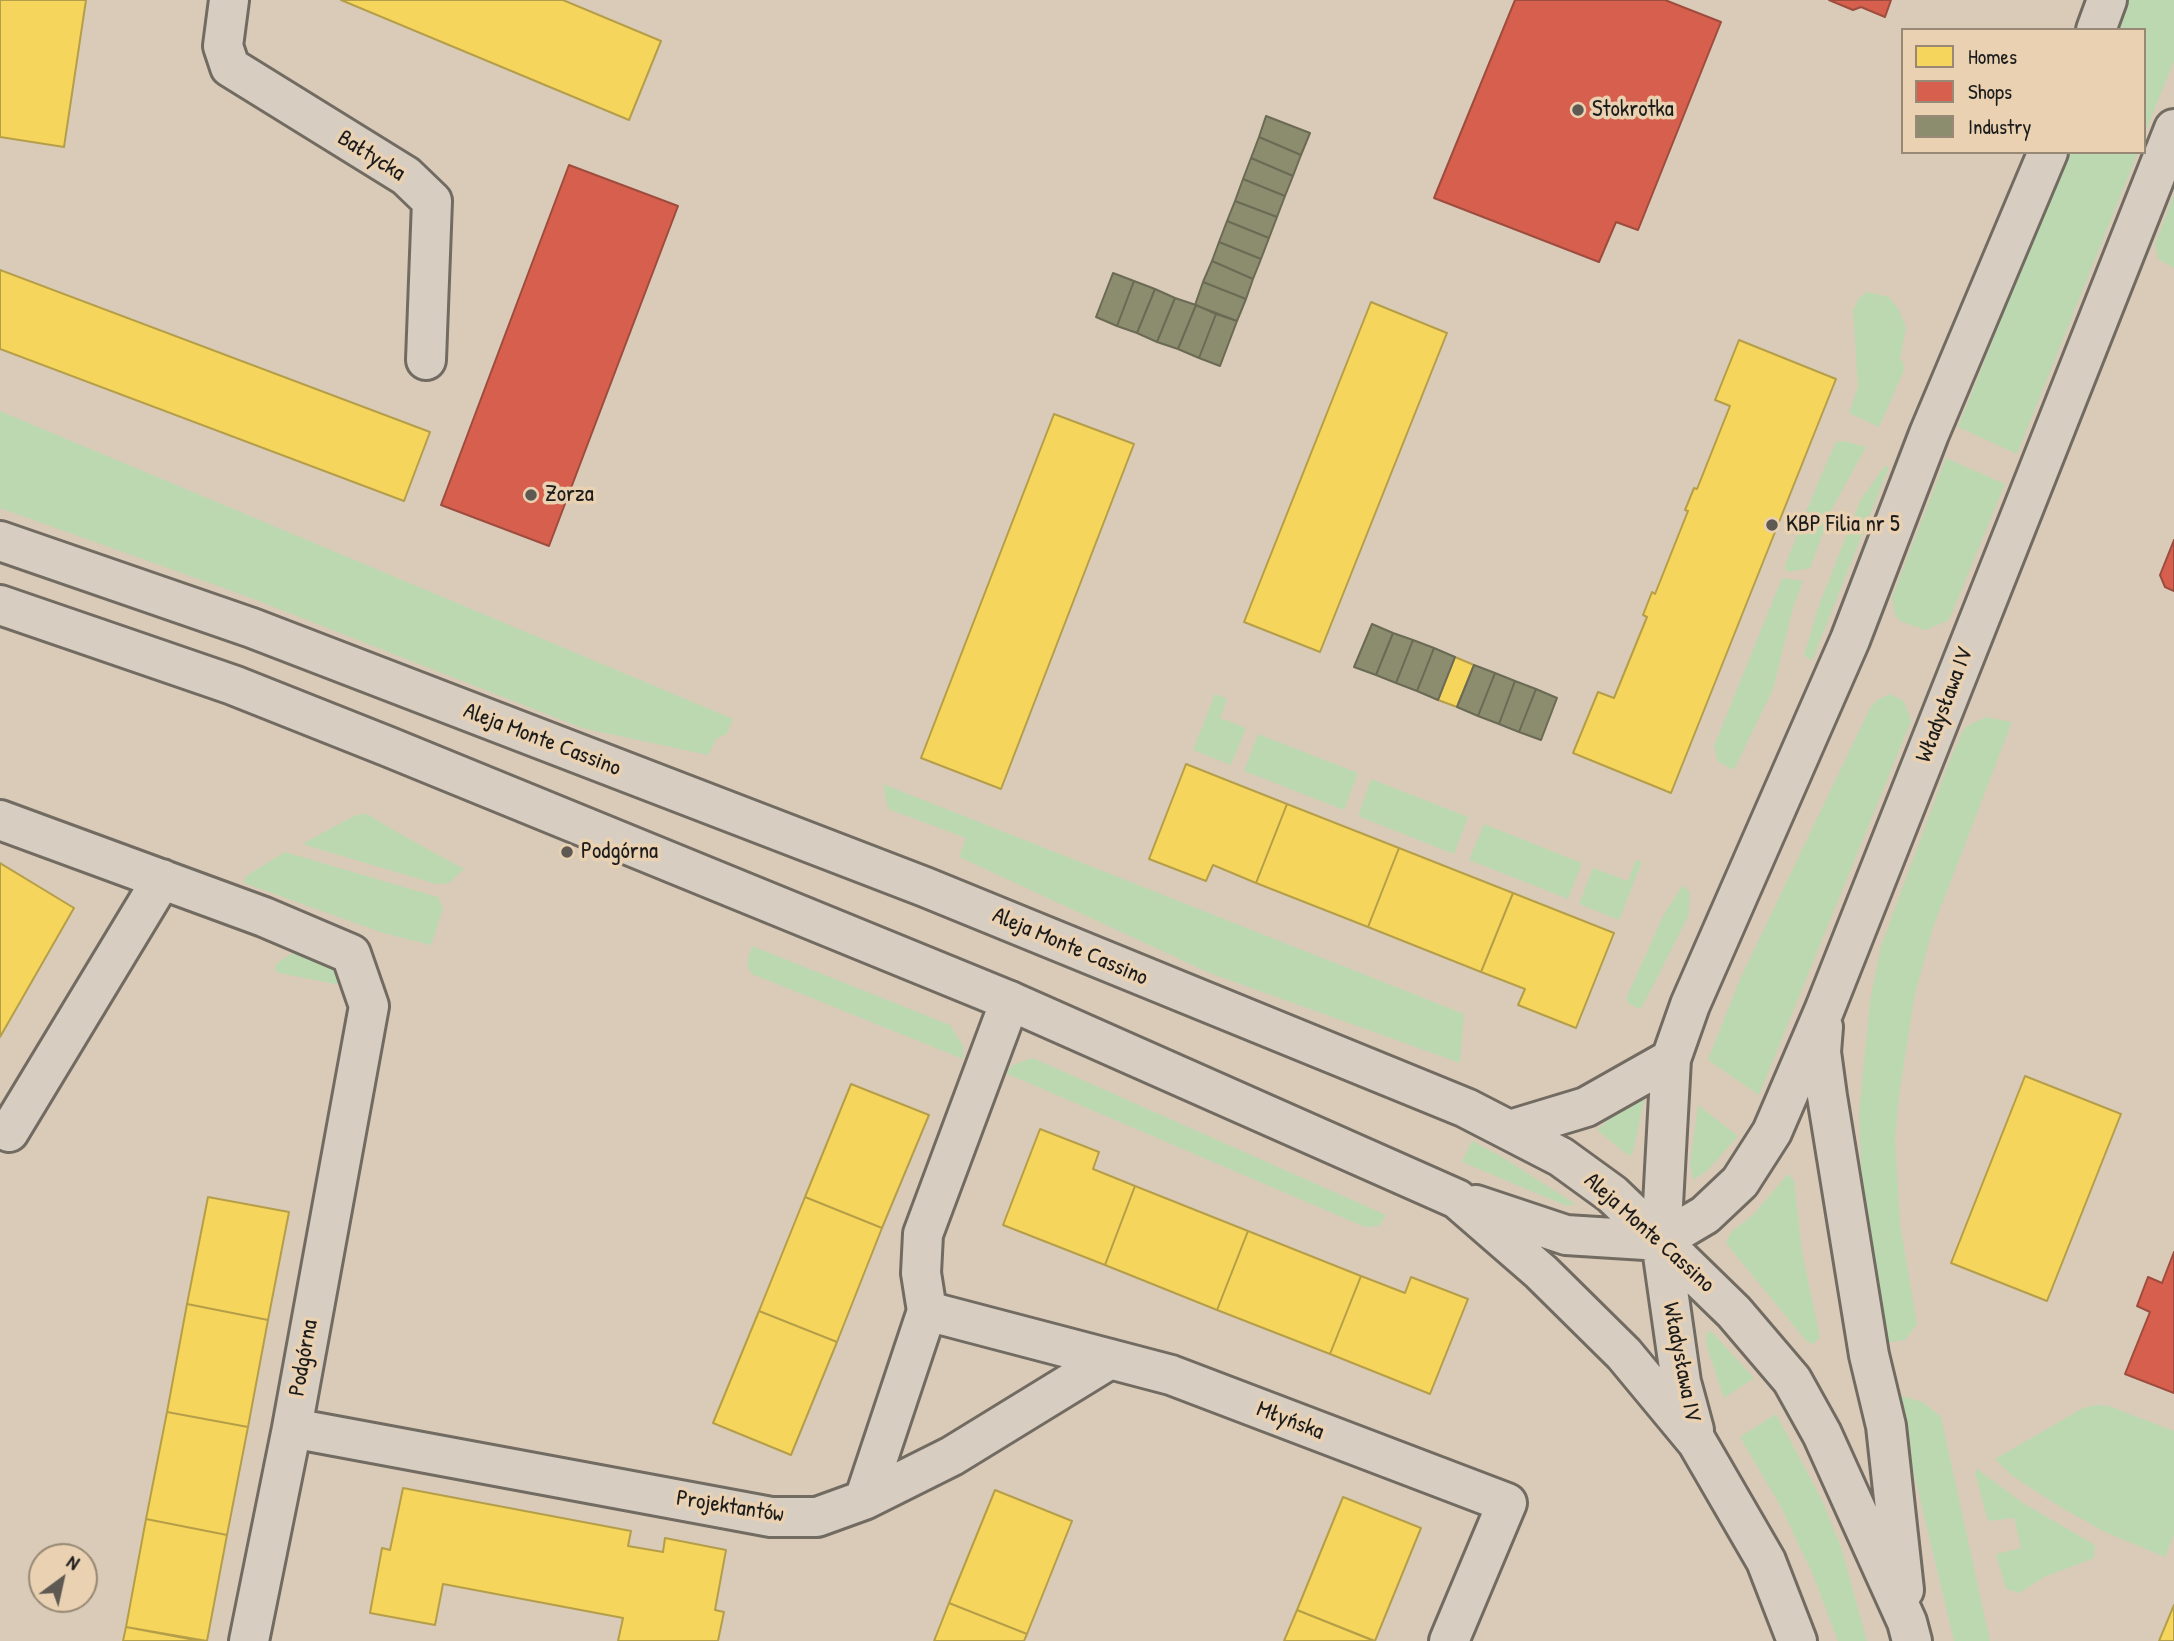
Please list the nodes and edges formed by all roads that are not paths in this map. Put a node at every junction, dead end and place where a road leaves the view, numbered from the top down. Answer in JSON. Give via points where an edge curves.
{"nodes":[{"id":1,"x":229,"y":0,"type":"edge"},
{"id":2,"x":2107,"y":0,"type":"edge"},
{"id":3,"x":2096,"y":28,"type":"edge"},
{"id":4,"x":2174,"y":129,"type":"edge"},
{"id":5,"x":2047,"y":154,"type":"edge"},
{"id":6,"x":426,"y":360,"type":"dead end"},
{"id":7,"x":0,"y":541,"type":"edge"},
{"id":8,"x":0,"y":605,"type":"edge"},
{"id":9,"x":0,"y":820,"type":"edge"},
{"id":10,"x":162,"y":879,"type":"junction"},
{"id":11,"x":1010,"y":1002,"type":"junction"},
{"id":12,"x":1824,"y":1011,"type":"junction"},
{"id":13,"x":1671,"y":1059,"type":"junction"},
{"id":14,"x":1510,"y":1130,"type":"junction"},
{"id":15,"x":9,"y":1132,"type":"dead end"},
{"id":16,"x":1457,"y":1199,"type":"junction"},
{"id":17,"x":1661,"y":1241,"type":"junction"},
{"id":18,"x":927,"y":1311,"type":"junction"},
{"id":19,"x":1110,"y":1359,"type":"junction"},
{"id":20,"x":292,"y":1428,"type":"junction"},
{"id":21,"x":1698,"y":1442,"type":"junction"},
{"id":22,"x":864,"y":1500,"type":"junction"},
{"id":23,"x":1910,"y":1632,"type":"edge"},
{"id":24,"x":249,"y":1641,"type":"edge"},
{"id":25,"x":1449,"y":1641,"type":"edge"},
{"id":26,"x":1797,"y":1641,"type":"edge"}],
"edges":[{"from":1,"to":6,"type":"street","name":"Bałtycka","via":[[223,46],[230,67],[406,176],[432,201]]},
{"from":2,"to":3,"type":"street"},
{"from":4,"to":12,"type":"street","name":"Władysława IV"},
{"from":5,"to":13,"type":"street","name":"Władysława IV","via":[[1929,434],[1850,640],[1690,1005]]},
{"from":7,"to":14,"type":"street","name":"Aleja Monte Cassino","via":[[252,628],[925,887]]},
{"from":8,"to":11,"type":"street","via":[[233,685]]},
{"from":9,"to":10,"type":"street","name":"Podgórna"},
{"from":10,"to":15,"type":"street"},
{"from":10,"to":20,"type":"street","name":"Podgórna","via":[[351,954],[369,1006]]},
{"from":11,"to":16,"type":"street"},
{"from":11,"to":18,"type":"street","via":[[923,1234],[921,1273]]},
{"from":12,"to":17,"type":"street","name":"Władysława IV","via":[[1772,1132],[1740,1182],[1705,1215]]},
{"from":12,"to":23,"type":"street","via":[[1821,1052],[1827,1096],[1869,1355],[1886,1426]]},
{"from":13,"to":14,"type":"street","via":[[1586,1107]]},
{"from":13,"to":17,"type":"street","name":"Władysława IV"},
{"from":14,"to":17,"type":"street","name":"Aleja Monte Cassino","via":[[1561,1157],[1612,1194]]},
{"from":16,"to":17,"type":"street","via":[[1566,1235]]},
{"from":16,"to":21,"type":"street","via":[[1541,1272],[1624,1354]]},
{"from":17,"to":21,"type":"street","name":"Władysława IV","via":[[1681,1382]]},
{"from":17,"to":23,"type":"street","name":"Aleja Monte Cassino","via":[[1734,1312],[1792,1380],[1822,1434]]},
{"from":18,"to":19,"type":"street","name":"Młyńska"},
{"from":18,"to":22,"type":"street"},
{"from":19,"to":22,"type":"street","name":"Projektantów","via":[[953,1457]]},
{"from":19,"to":25,"type":"street","name":"Młyńska","via":[[1171,1375],[1507,1503]]},
{"from":20,"to":22,"type":"street","name":"Projektantów","via":[[771,1517],[817,1517]]},
{"from":20,"to":24,"type":"street"},
{"from":21,"to":26,"type":"street","via":[[1766,1561]]}]}
